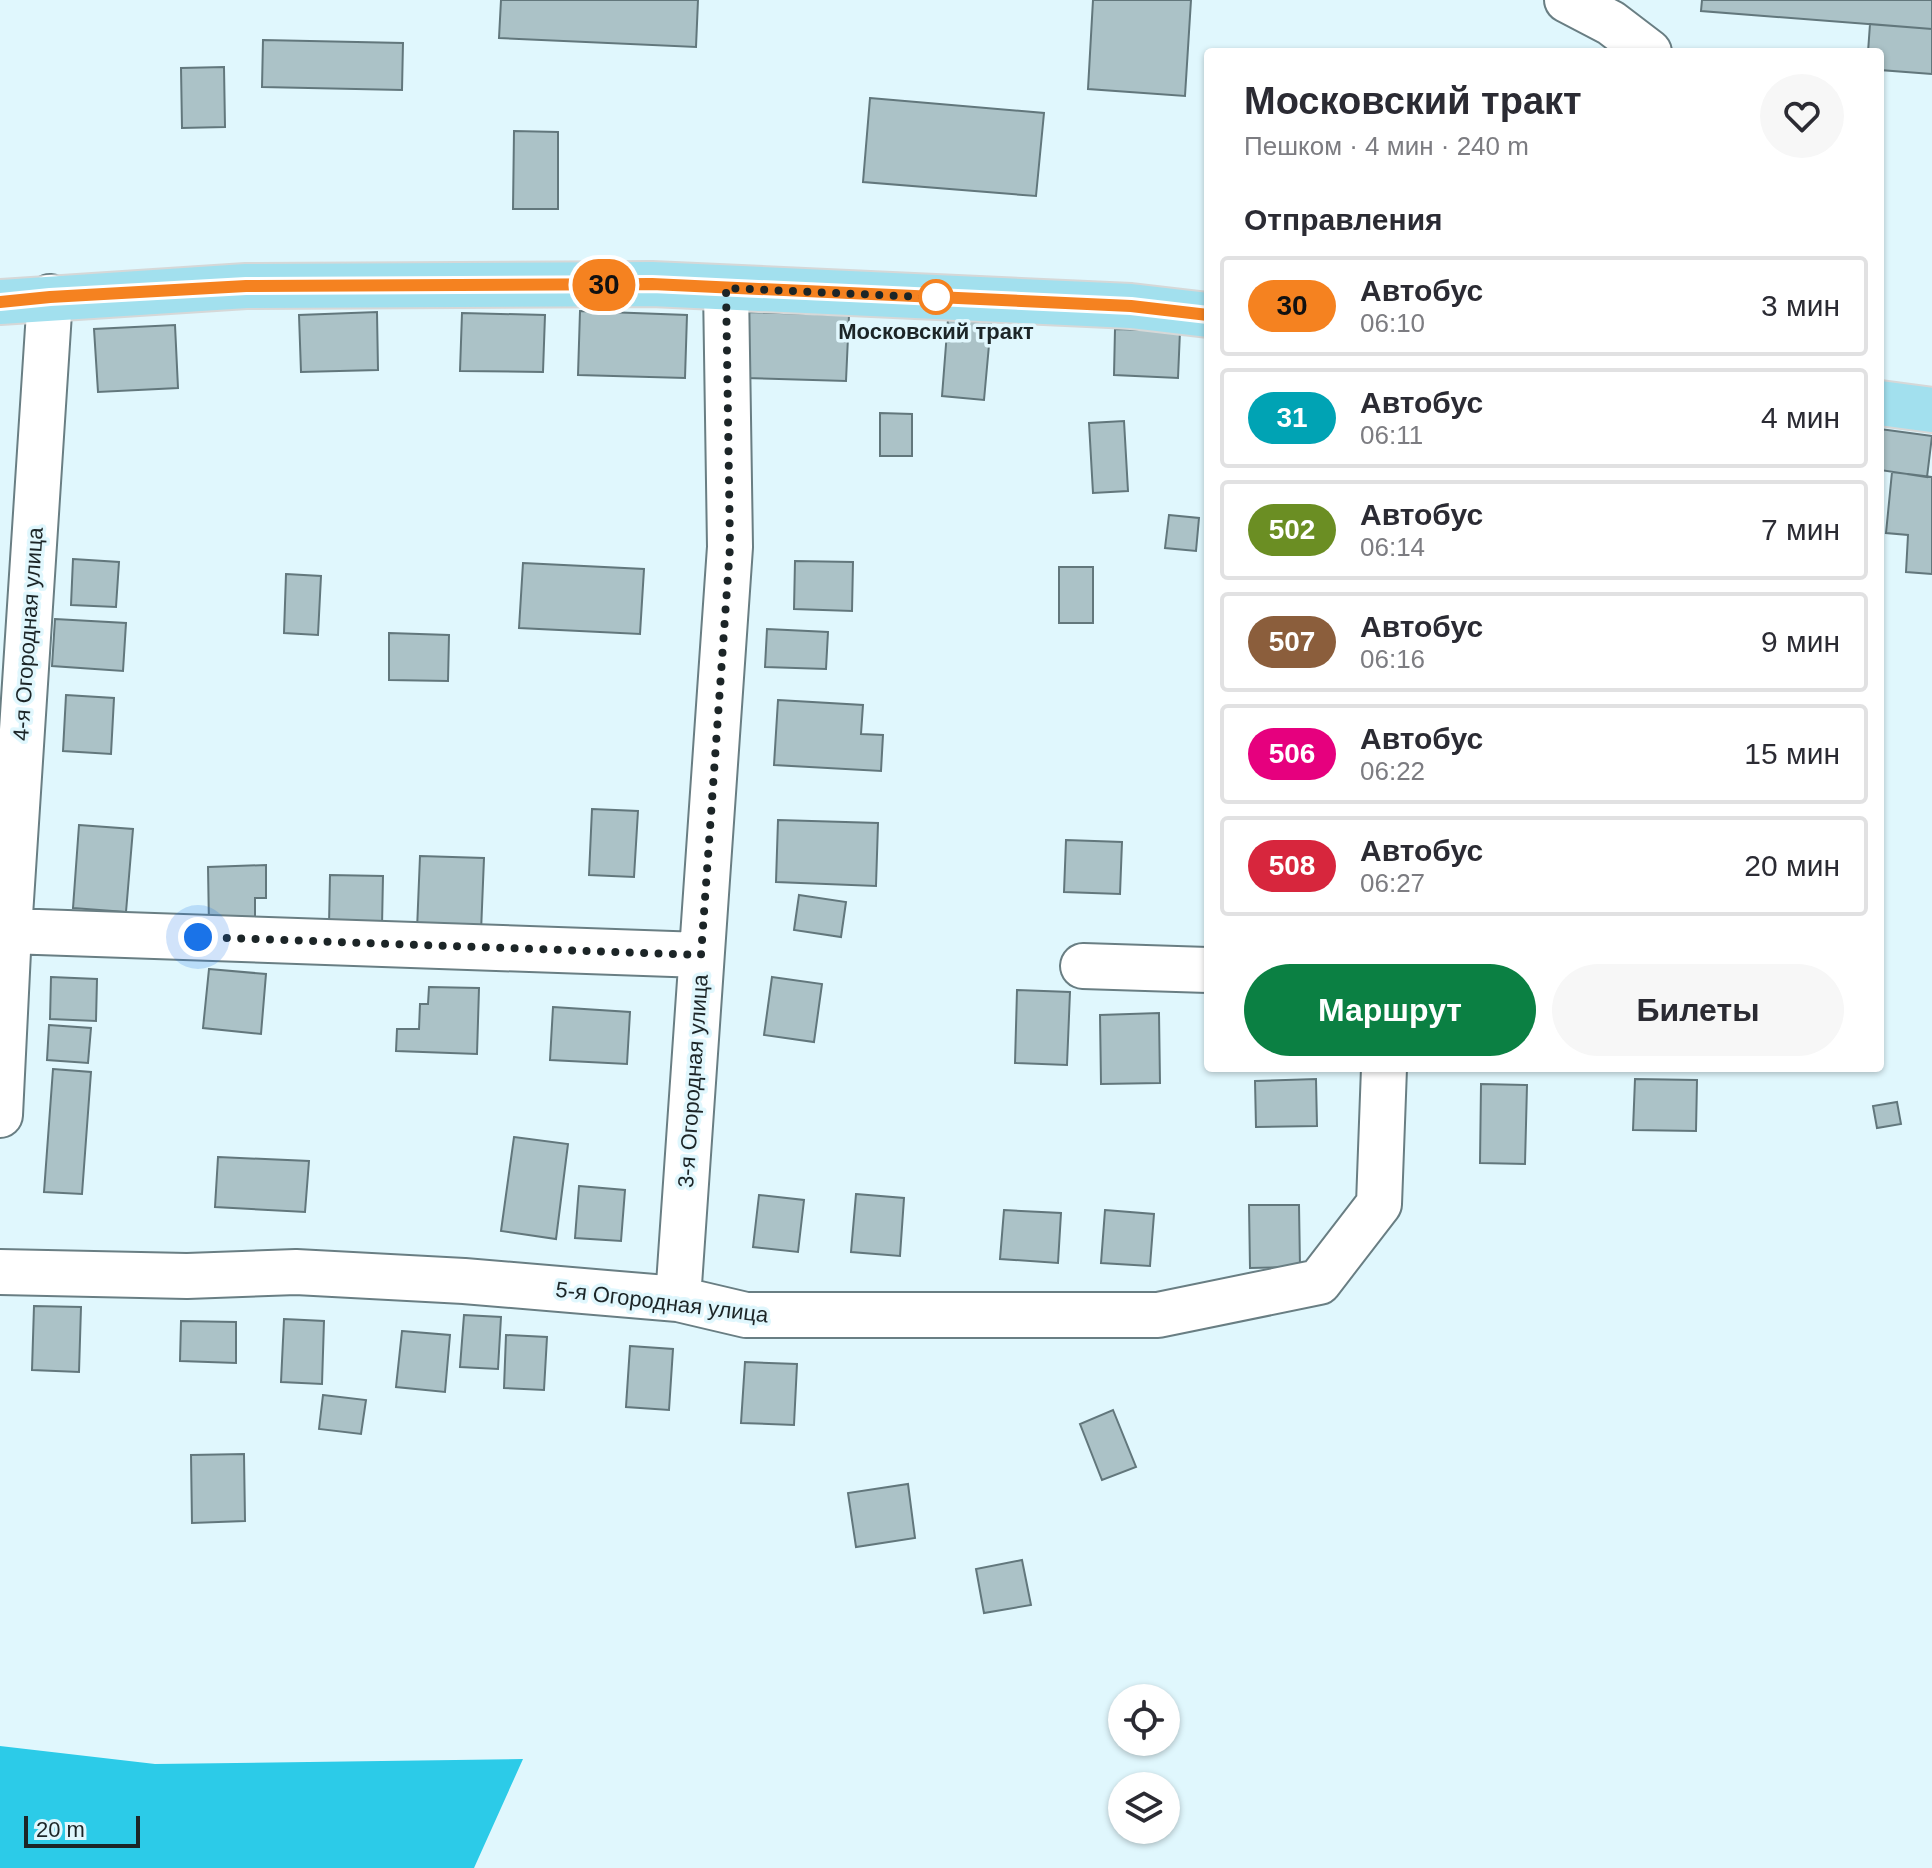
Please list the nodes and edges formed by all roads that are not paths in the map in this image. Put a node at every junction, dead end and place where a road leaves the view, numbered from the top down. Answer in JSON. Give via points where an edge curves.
{"nodes":[{"id":1,"x":1567,"y":0,"type":"edge"},
{"id":2,"x":1644,"y":48,"type":"edge"},
{"id":3,"x":726,"y":288,"type":"junction"},
{"id":4,"x":50,"y":297,"type":"junction"},
{"id":5,"x":0,"y":302,"type":"edge"},
{"id":6,"x":1204,"y":315,"type":"edge"},
{"id":7,"x":1884,"y":404,"type":"edge"},
{"id":8,"x":1932,"y":410,"type":"edge"},
{"id":9,"x":9,"y":931,"type":"junction"},
{"id":10,"x":701,"y":955,"type":"junction"},
{"id":11,"x":1083,"y":966,"type":"dead end"},
{"id":12,"x":1204,"y":970,"type":"edge"},
{"id":13,"x":1384,"y":1072,"type":"edge"},
{"id":14,"x":0,"y":1115,"type":"edge"},
{"id":15,"x":0,"y":1272,"type":"edge"},
{"id":16,"x":678,"y":1299,"type":"junction"}],
"edges":[{"from":1,"to":2,"type":"street"},
{"from":3,"to":4,"type":"main road","via":[[246,286]]},
{"from":3,"to":6,"type":"main road","via":[[1131,306]]},
{"from":3,"to":10,"type":"street","name":"3-я Огородная улица","via":[[730,547]]},
{"from":4,"to":5,"type":"main road"},
{"from":4,"to":9,"type":"street","name":"4-я Огородная улица"},
{"from":7,"to":8,"type":"main road"},
{"from":9,"to":10,"type":"street"},
{"from":9,"to":14,"type":"street","name":"4-я Огородная улица"},
{"from":10,"to":16,"type":"street","name":"3-я Огородная улица"},
{"from":11,"to":12,"type":"street"},
{"from":13,"to":16,"type":"street","name":"5-я Огородная улица","via":[[1379,1204],[1319,1282],[1158,1315],[746,1315]]},
{"from":15,"to":16,"type":"street","name":"5-я Огородная улица","via":[[296,1272]]}]}
